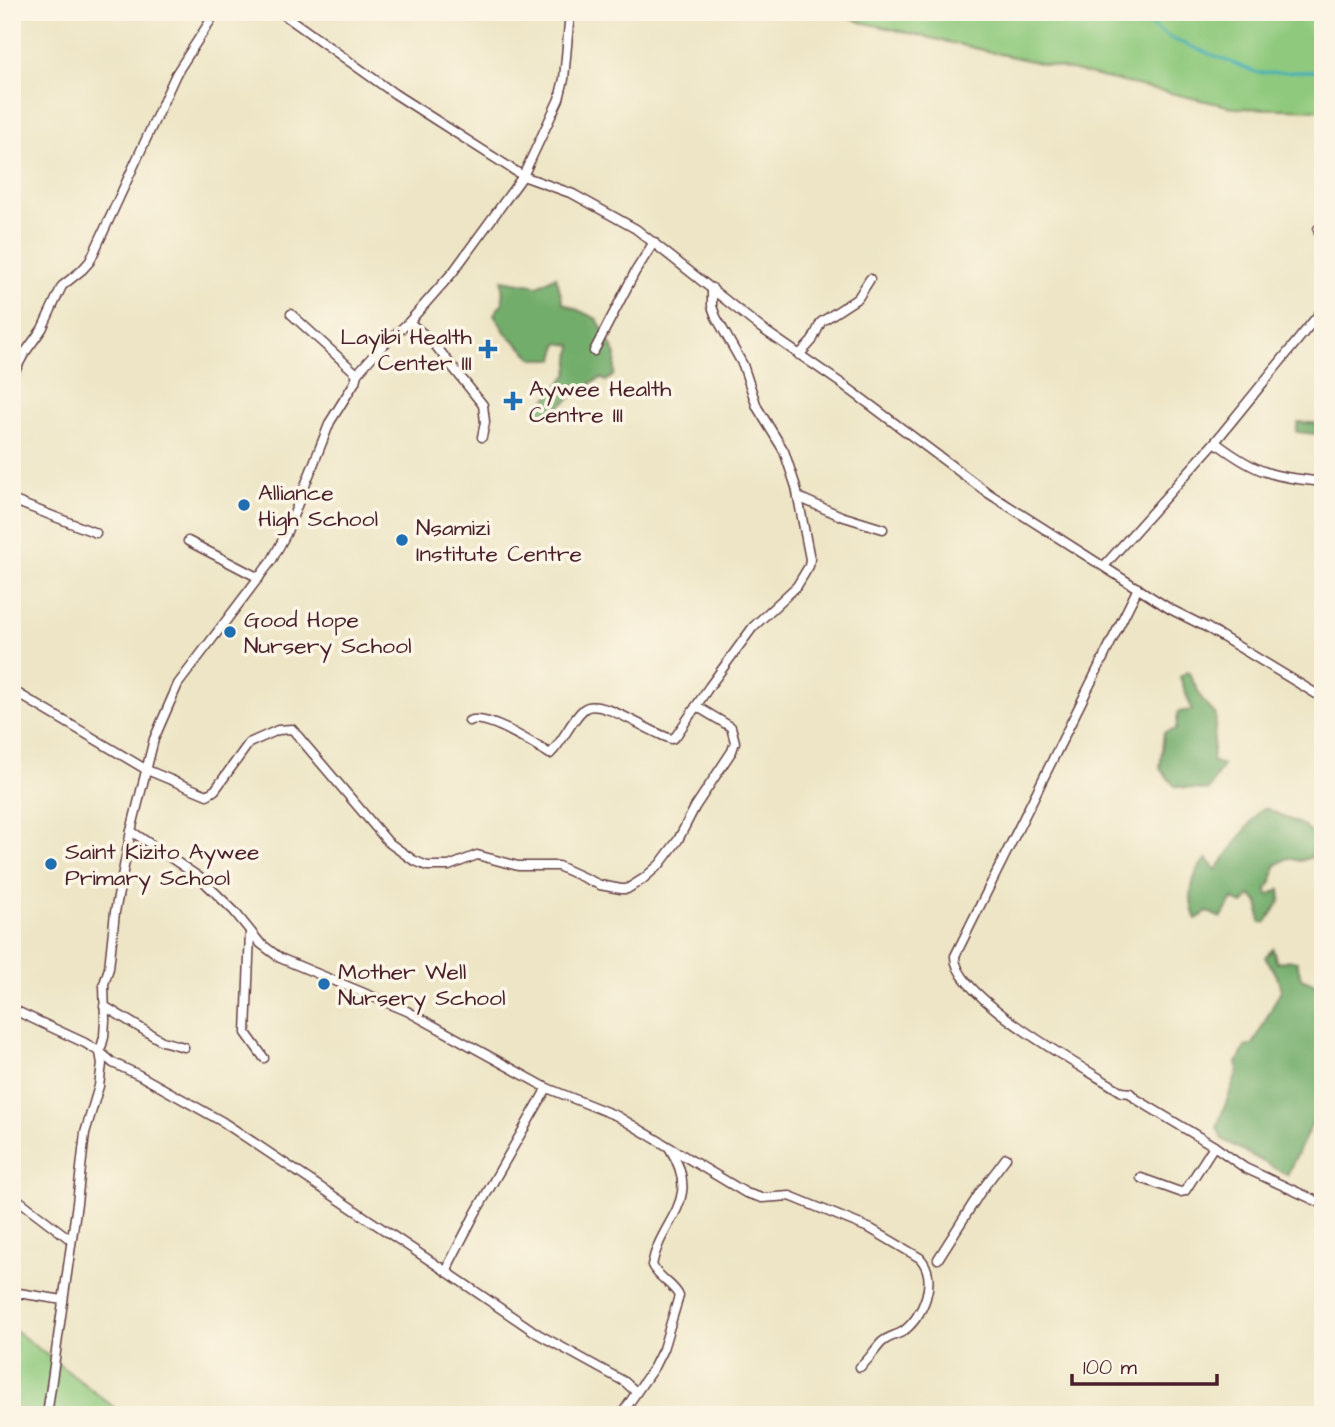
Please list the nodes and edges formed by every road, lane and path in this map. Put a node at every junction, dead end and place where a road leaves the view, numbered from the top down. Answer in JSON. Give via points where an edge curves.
{"nodes":[{"id":1,"x":216,"y":12,"type":"edge"},
{"id":2,"x":280,"y":12,"type":"edge"},
{"id":3,"x":570,"y":12,"type":"edge"},
{"id":4,"x":523,"y":176,"type":"junction"},
{"id":5,"x":1318,"y":229,"type":"dead end"},
{"id":6,"x":654,"y":242,"type":"junction"},
{"id":7,"x":1323,"y":248,"type":"edge"},
{"id":8,"x":870,"y":279,"type":"dead end"},
{"id":9,"x":712,"y":288,"type":"junction"},
{"id":10,"x":1323,"y":309,"type":"edge"},
{"id":11,"x":290,"y":314,"type":"dead end"},
{"id":12,"x":409,"y":322,"type":"junction"},
{"id":13,"x":594,"y":351,"type":"dead end"},
{"id":14,"x":799,"y":355,"type":"junction"},
{"id":15,"x":357,"y":374,"type":"junction"},
{"id":16,"x":12,"y":376,"type":"edge"},
{"id":17,"x":482,"y":437,"type":"dead end"},
{"id":18,"x":1215,"y":442,"type":"junction"},
{"id":19,"x":1323,"y":482,"type":"edge"},
{"id":20,"x":798,"y":497,"type":"junction"},
{"id":21,"x":12,"y":500,"type":"edge"},
{"id":22,"x":883,"y":529,"type":"dead end"},
{"id":23,"x":96,"y":533,"type":"dead end"},
{"id":24,"x":188,"y":541,"type":"dead end"},
{"id":25,"x":1104,"y":566,"type":"junction"},
{"id":26,"x":259,"y":578,"type":"junction"},
{"id":27,"x":1138,"y":588,"type":"junction"},
{"id":28,"x":12,"y":690,"type":"edge"},
{"id":29,"x":1323,"y":698,"type":"edge"},
{"id":30,"x":696,"y":706,"type":"junction"},
{"id":31,"x":469,"y":721,"type":"dead end"},
{"id":32,"x":147,"y":770,"type":"junction"},
{"id":33,"x":131,"y":831,"type":"junction"},
{"id":34,"x":250,"y":932,"type":"junction"},
{"id":35,"x":104,"y":1006,"type":"junction"},
{"id":36,"x":12,"y":1009,"type":"edge"},
{"id":37,"x":184,"y":1047,"type":"dead end"},
{"id":38,"x":100,"y":1052,"type":"junction"},
{"id":39,"x":264,"y":1058,"type":"dead end"},
{"id":40,"x":547,"y":1088,"type":"junction"},
{"id":41,"x":667,"y":1145,"type":"junction"},
{"id":42,"x":1214,"y":1146,"type":"junction"},
{"id":43,"x":1006,"y":1158,"type":"dead end"},
{"id":44,"x":1141,"y":1178,"type":"dead end"},
{"id":45,"x":12,"y":1195,"type":"edge"},
{"id":46,"x":1323,"y":1204,"type":"edge"},
{"id":47,"x":71,"y":1240,"type":"junction"},
{"id":48,"x":938,"y":1259,"type":"dead end"},
{"id":49,"x":447,"y":1272,"type":"junction"},
{"id":50,"x":12,"y":1292,"type":"edge"},
{"id":51,"x":63,"y":1300,"type":"junction"},
{"id":52,"x":860,"y":1367,"type":"dead end"},
{"id":53,"x":635,"y":1391,"type":"junction"},
{"id":54,"x":47,"y":1415,"type":"edge"},
{"id":55,"x":621,"y":1415,"type":"edge"}],
"edges":[{"from":1,"to":16,"type":"street","via":[[176,74],[90,261],[62,286]]},
{"from":2,"to":4,"type":"street","via":[[395,94]]},
{"from":3,"to":4,"type":"street","via":[[559,99]]},
{"from":4,"to":6,"type":"street","via":[[573,194]]},
{"from":4,"to":12,"type":"street","via":[[453,272]]},
{"from":5,"to":7,"type":"street"},
{"from":6,"to":9,"type":"street"},
{"from":6,"to":13,"type":"street"},
{"from":8,"to":14,"type":"street","via":[[858,298],[821,322]]},
{"from":9,"to":14,"type":"street"},
{"from":9,"to":20,"type":"street","via":[[713,311],[743,365],[757,407],[780,443]]},
{"from":10,"to":18,"type":"street"},
{"from":11,"to":15,"type":"street"},
{"from":12,"to":15,"type":"street"},
{"from":12,"to":17,"type":"street","via":[[431,340],[483,405]]},
{"from":14,"to":25,"type":"street","via":[[988,493]]},
{"from":15,"to":26,"type":"street","via":[[330,422],[286,534]]},
{"from":18,"to":19,"type":"street","via":[[1258,471]]},
{"from":18,"to":25,"type":"street"},
{"from":20,"to":22,"type":"street"},
{"from":20,"to":30,"type":"street","via":[[809,566],[797,586],[753,627]]},
{"from":21,"to":23,"type":"street"},
{"from":24,"to":26,"type":"street"},
{"from":25,"to":27,"type":"street"},
{"from":26,"to":32,"type":"street","via":[[178,684],[154,739]]},
{"from":27,"to":29,"type":"street"},
{"from":27,"to":42,"type":"street","via":[[998,866],[955,963],[960,974],[1008,1019]]},
{"from":28,"to":32,"type":"street"},
{"from":30,"to":31,"type":"street","via":[[672,739],[608,709],[588,706],[550,754],[482,719]]},
{"from":30,"to":32,"type":"street","via":[[731,727],[732,751],[671,850],[627,889],[600,885],[562,867],[518,866],[477,855],[450,866],[427,866],[413,860],[388,842],[289,728],[249,743],[210,794]]},
{"from":32,"to":33,"type":"street"},
{"from":33,"to":34,"type":"street","via":[[199,877]]},
{"from":33,"to":35,"type":"street"},
{"from":34,"to":39,"type":"street","via":[[246,1033]]},
{"from":34,"to":40,"type":"street","via":[[280,958],[415,1015]]},
{"from":35,"to":37,"type":"street","via":[[162,1041]]},
{"from":35,"to":38,"type":"street"},
{"from":36,"to":38,"type":"street"},
{"from":38,"to":47,"type":"street","via":[[99,1086],[85,1133]]},
{"from":38,"to":49,"type":"street","via":[[223,1122]]},
{"from":40,"to":41,"type":"street","via":[[617,1116]]},
{"from":40,"to":49,"type":"street"},
{"from":41,"to":52,"type":"street","via":[[746,1193],[803,1201],[871,1229],[924,1262],[927,1301],[905,1330],[884,1340]]},
{"from":41,"to":53,"type":"street","via":[[683,1193],[652,1265],[680,1296],[663,1349]]},
{"from":42,"to":44,"type":"street","via":[[1185,1191]]},
{"from":42,"to":46,"type":"street","via":[[1245,1168]]},
{"from":43,"to":48,"type":"street"},
{"from":45,"to":47,"type":"street"},
{"from":47,"to":51,"type":"street"},
{"from":49,"to":53,"type":"street","via":[[538,1335]]},
{"from":50,"to":51,"type":"street"},
{"from":51,"to":54,"type":"street"},
{"from":53,"to":55,"type":"street"}]}
